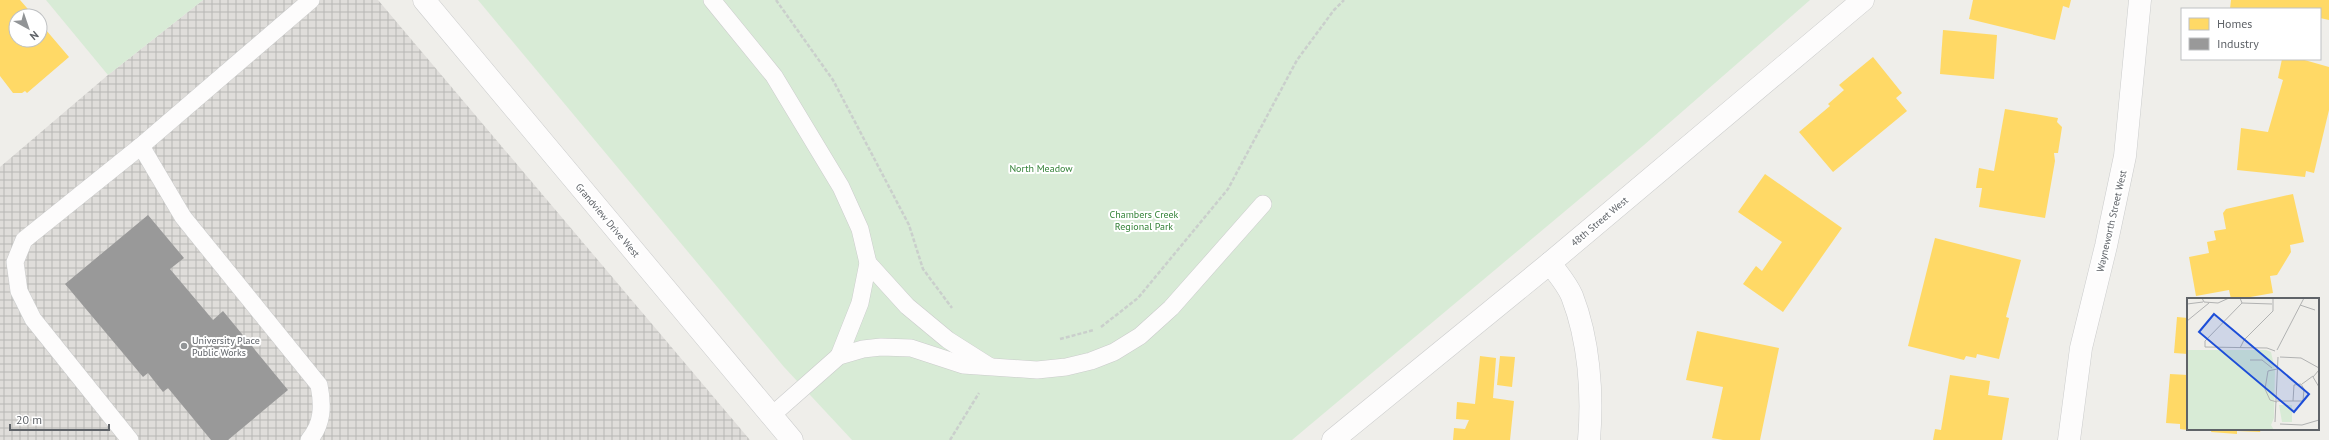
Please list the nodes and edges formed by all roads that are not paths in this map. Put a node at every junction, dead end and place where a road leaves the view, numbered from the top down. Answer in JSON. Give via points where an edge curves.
{"nodes":[{"id":1,"x":311,"y":0,"type":"edge"},
{"id":2,"x":424,"y":0,"type":"edge"},
{"id":3,"x":712,"y":0,"type":"edge"},
{"id":4,"x":1863,"y":0,"type":"edge"},
{"id":5,"x":2140,"y":0,"type":"edge"},
{"id":6,"x":141,"y":146,"type":"junction"},
{"id":7,"x":1263,"y":204,"type":"dead end"},
{"id":8,"x":1550,"y":263,"type":"junction"},
{"id":9,"x":868,"y":264,"type":"junction"},
{"id":10,"x":839,"y":356,"type":"junction"},
{"id":11,"x":991,"y":367,"type":"junction"},
{"id":12,"x":771,"y":416,"type":"junction"},
{"id":13,"x":130,"y":440,"type":"edge"},
{"id":14,"x":309,"y":440,"type":"edge"},
{"id":15,"x":792,"y":440,"type":"edge"},
{"id":16,"x":1333,"y":440,"type":"edge"},
{"id":17,"x":1589,"y":440,"type":"edge"},
{"id":18,"x":2069,"y":440,"type":"edge"}],
"edges":[{"from":1,"to":6,"type":"lane"},
{"from":2,"to":12,"type":"street","name":"Grandview Drive West"},
{"from":3,"to":9,"type":"lane","via":[[774,76],[841,187],[860,229]]},
{"from":4,"to":8,"type":"street","name":"48th Street West"},
{"from":5,"to":18,"type":"street","name":"Wayneworth Street West","via":[[2126,156],[2081,348]]},
{"from":6,"to":13,"type":"lane","via":[[24,240],[15,262],[19,291],[33,319]]},
{"from":6,"to":14,"type":"lane","via":[[183,217],[320,385],[323,404],[317,431]]},
{"from":7,"to":11,"type":"lane","via":[[1171,308],[1140,336],[1114,352],[1066,367],[1037,370]]},
{"from":8,"to":16,"type":"street","name":"48th Street West"},
{"from":8,"to":17,"type":"street","via":[[1571,294],[1580,322],[1590,382]]},
{"from":9,"to":10,"type":"lane","via":[[860,302]]},
{"from":9,"to":11,"type":"lane","via":[[907,306],[948,340]]},
{"from":10,"to":11,"type":"lane","via":[[863,349],[911,348],[963,365]]},
{"from":10,"to":12,"type":"lane"},
{"from":12,"to":15,"type":"street","name":"Grandview Drive West"}]}
